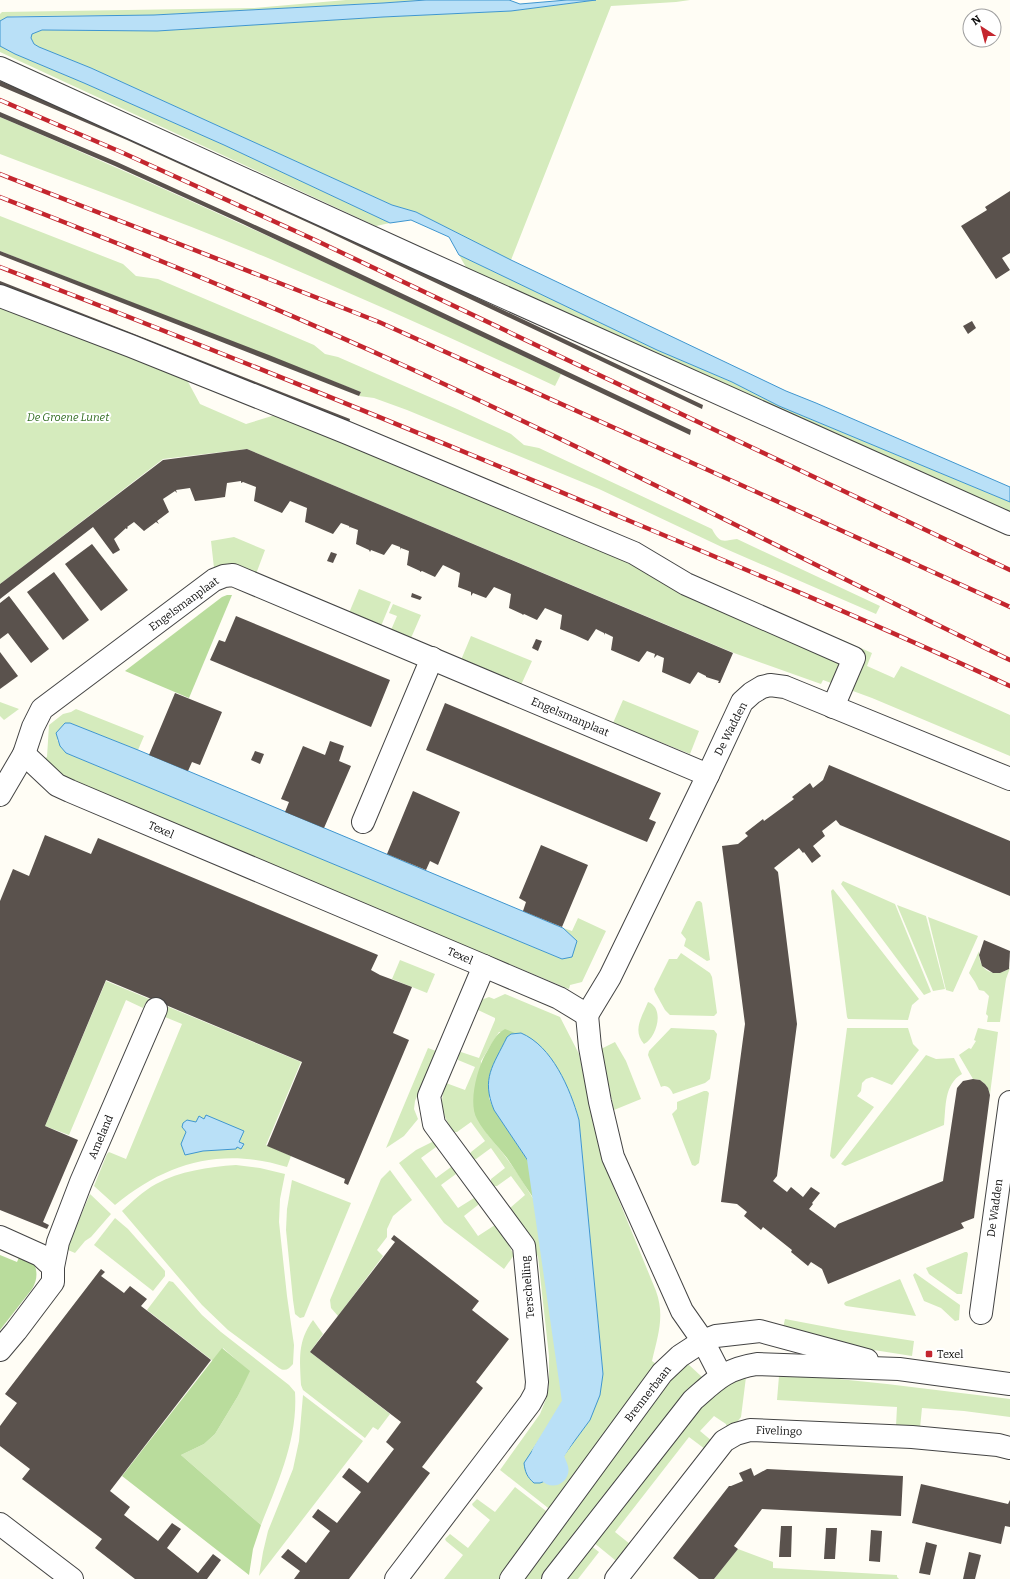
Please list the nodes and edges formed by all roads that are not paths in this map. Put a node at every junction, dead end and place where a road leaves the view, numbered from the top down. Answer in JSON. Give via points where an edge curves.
{"nodes":[{"id":1,"x":0,"y":68,"type":"edge"},
{"id":2,"x":0,"y":296,"type":"edge"},
{"id":3,"x":1010,"y":524,"type":"edge"},
{"id":4,"x":432,"y":658,"type":"junction"},
{"id":5,"x":833,"y":708,"type":"junction"},
{"id":6,"x":24,"y":754,"type":"junction"},
{"id":7,"x":708,"y":775,"type":"junction"},
{"id":8,"x":1010,"y":779,"type":"edge"},
{"id":9,"x":0,"y":795,"type":"edge"},
{"id":10,"x":363,"y":822,"type":"dead end"},
{"id":11,"x":484,"y":966,"type":"junction"},
{"id":12,"x":156,"y":1009,"type":"dead end"},
{"id":13,"x":587,"y":1015,"type":"junction"},
{"id":14,"x":1010,"y":1102,"type":"edge"},
{"id":15,"x":0,"y":1237,"type":"edge"},
{"id":16,"x":53,"y":1267,"type":"junction"},
{"id":17,"x":981,"y":1313,"type":"dead end"},
{"id":18,"x":703,"y":1341,"type":"junction"},
{"id":19,"x":0,"y":1350,"type":"edge"},
{"id":20,"x":899,"y":1369,"type":"junction"},
{"id":21,"x":721,"y":1376,"type":"junction"},
{"id":22,"x":1010,"y":1384,"type":"edge"},
{"id":23,"x":1010,"y":1448,"type":"edge"},
{"id":24,"x":0,"y":1524,"type":"edge"},
{"id":25,"x":72,"y":1579,"type":"edge"},
{"id":26,"x":396,"y":1579,"type":"edge"},
{"id":27,"x":510,"y":1579,"type":"edge"},
{"id":28,"x":553,"y":1579,"type":"edge"},
{"id":29,"x":616,"y":1579,"type":"edge"}],
"edges":[{"from":1,"to":3,"type":"street"},
{"from":2,"to":5,"type":"street","via":[[138,348],[338,429],[634,553],[686,584],[854,658]]},
{"from":4,"to":6,"type":"street","name":"Engelsmanplaat","via":[[238,576],[224,576],[214,580],[42,709]]},
{"from":4,"to":7,"type":"street","name":"Engelsmanplaat"},
{"from":4,"to":10,"type":"street"},
{"from":5,"to":7,"type":"street","name":"De Wadden","via":[[785,687],[762,687],[742,702]]},
{"from":5,"to":8,"type":"street","name":"De Wadden"},
{"from":6,"to":9,"type":"street"},
{"from":6,"to":11,"type":"street","name":"Texel","via":[[57,785],[70,791]]},
{"from":7,"to":13,"type":"street","name":"De Wadden","via":[[610,977]]},
{"from":11,"to":13,"type":"street","name":"Texel","via":[[559,998]]},
{"from":11,"to":26,"type":"street","name":"Terschelling","via":[[429,1096],[434,1124],[524,1246],[536,1392]]},
{"from":12,"to":16,"type":"street","name":"Ameland","via":[[81,1182],[58,1242]]},
{"from":13,"to":18,"type":"street","via":[[600,1102],[613,1157],[682,1311]]},
{"from":14,"to":17,"type":"street","name":"De Wadden"},
{"from":15,"to":16,"type":"street","via":[[40,1255]]},
{"from":16,"to":19,"type":"street","name":"Ameland","via":[[53,1282]]},
{"from":18,"to":20,"type":"street","name":"Brennerbaan","via":[[716,1336],[760,1331]]},
{"from":18,"to":21,"type":"street"},
{"from":18,"to":27,"type":"street","name":"Brennerbaan","via":[[680,1356],[662,1373]]},
{"from":20,"to":21,"type":"street","name":"Brennerbaan","via":[[756,1364],[740,1367]]},
{"from":20,"to":22,"type":"street","name":"Brennerbaan"},
{"from":21,"to":28,"type":"street","name":"Brennerbaan","via":[[693,1400]]},
{"from":23,"to":29,"type":"street","name":"Fivelingo","via":[[912,1437],[750,1430],[736,1434],[724,1441]]},
{"from":24,"to":25,"type":"street"}]}
